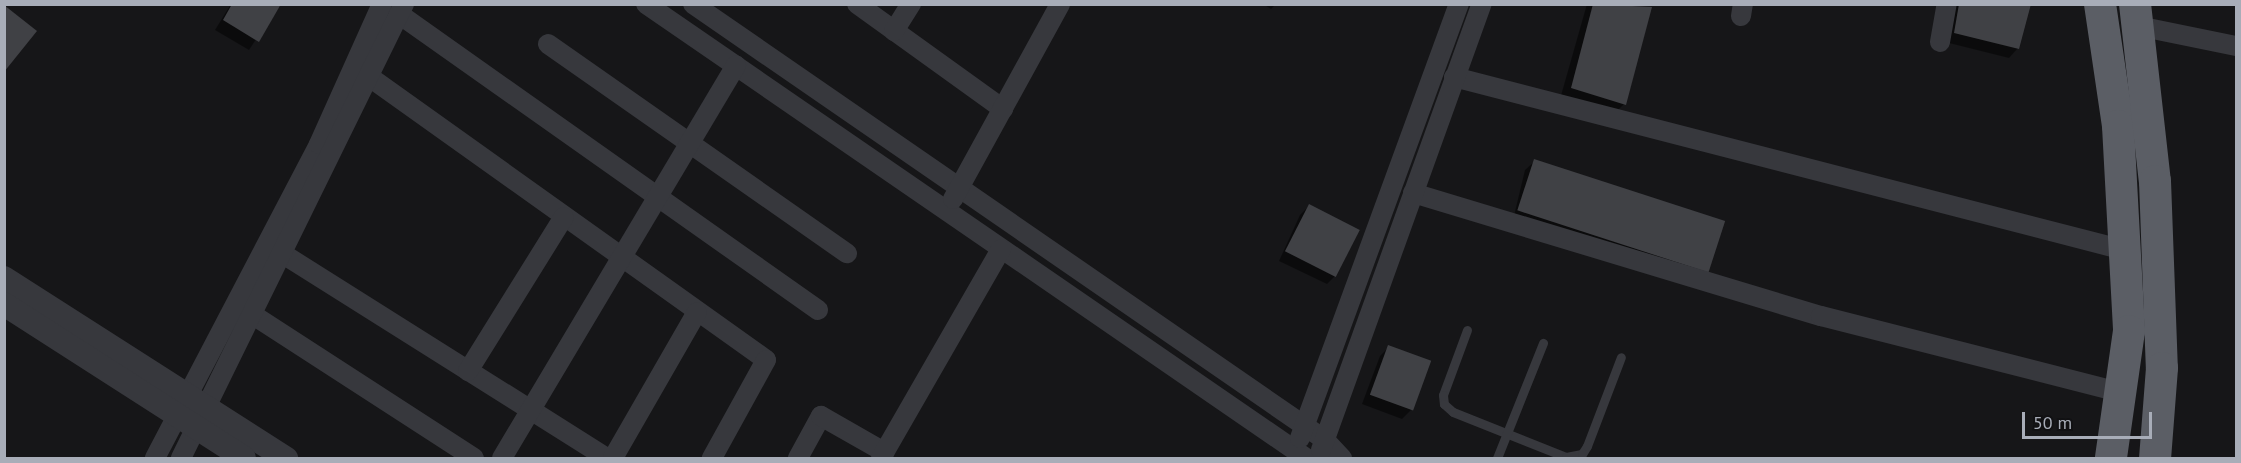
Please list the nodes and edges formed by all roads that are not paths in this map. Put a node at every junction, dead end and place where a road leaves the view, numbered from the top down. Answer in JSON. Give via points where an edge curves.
{"nodes":[{"id":1,"x":646,"y":4,"type":"edge"},
{"id":2,"x":693,"y":4,"type":"edge"},
{"id":3,"x":857,"y":4,"type":"edge"},
{"id":4,"x":911,"y":4,"type":"edge"},
{"id":5,"x":1060,"y":4,"type":"edge"},
{"id":6,"x":1459,"y":4,"type":"edge"},
{"id":7,"x":1482,"y":4,"type":"edge"},
{"id":8,"x":1947,"y":4,"type":"edge"},
{"id":9,"x":2100,"y":4,"type":"edge"},
{"id":10,"x":395,"y":8,"type":"edge"},
{"id":11,"x":721,"y":13,"type":"edge"},
{"id":12,"x":2136,"y":15,"type":"edge"},
{"id":13,"x":894,"y":31,"type":"junction"},
{"id":14,"x":1940,"y":42,"type":"dead end"},
{"id":15,"x":548,"y":44,"type":"dead end"},
{"id":16,"x":2236,"y":46,"type":"edge"},
{"id":17,"x":736,"y":66,"type":"junction"},
{"id":18,"x":1454,"y":77,"type":"junction"},
{"id":19,"x":371,"y":78,"type":"junction"},
{"id":20,"x":1003,"y":109,"type":"junction"},
{"id":21,"x":690,"y":144,"type":"junction"},
{"id":22,"x":960,"y":188,"type":"junction"},
{"id":23,"x":1413,"y":193,"type":"junction"},
{"id":24,"x":656,"y":198,"type":"junction"},
{"id":25,"x":946,"y":212,"type":"junction"},
{"id":26,"x":564,"y":217,"type":"junction"},
{"id":27,"x":1378,"y":226,"type":"junction"},
{"id":28,"x":1398,"y":236,"type":"junction"},
{"id":29,"x":1001,"y":249,"type":"junction"},
{"id":30,"x":2124,"y":250,"type":"junction"},
{"id":31,"x":847,"y":253,"type":"dead end"},
{"id":32,"x":283,"y":254,"type":"junction"},
{"id":33,"x":620,"y":259,"type":"junction"},
{"id":34,"x":4,"y":278,"type":"edge"},
{"id":35,"x":4,"y":303,"type":"edge"},
{"id":36,"x":818,"y":310,"type":"dead end"},
{"id":37,"x":697,"y":312,"type":"junction"},
{"id":38,"x":253,"y":315,"type":"junction"},
{"id":39,"x":1467,"y":330,"type":"dead end"},
{"id":40,"x":1543,"y":343,"type":"dead end"},
{"id":41,"x":1621,"y":357,"type":"dead end"},
{"id":42,"x":468,"y":371,"type":"junction"},
{"id":43,"x":2120,"y":392,"type":"junction"},
{"id":44,"x":196,"y":399,"type":"junction"},
{"id":45,"x":531,"y":410,"type":"junction"},
{"id":46,"x":184,"y":422,"type":"junction"},
{"id":47,"x":1306,"y":427,"type":"junction"},
{"id":48,"x":1504,"y":434,"type":"junction"},
{"id":49,"x":1325,"y":440,"type":"junction"},
{"id":50,"x":883,"y":455,"type":"edge"},
{"id":51,"x":1296,"y":456,"type":"edge"},
{"id":52,"x":155,"y":459,"type":"edge"},
{"id":53,"x":181,"y":459,"type":"edge"},
{"id":54,"x":244,"y":459,"type":"edge"},
{"id":55,"x":286,"y":459,"type":"edge"},
{"id":56,"x":474,"y":459,"type":"edge"},
{"id":57,"x":502,"y":459,"type":"edge"},
{"id":58,"x":607,"y":459,"type":"edge"},
{"id":59,"x":613,"y":459,"type":"edge"},
{"id":60,"x":712,"y":459,"type":"edge"},
{"id":61,"x":798,"y":459,"type":"edge"},
{"id":62,"x":1317,"y":459,"type":"edge"},
{"id":63,"x":1342,"y":459,"type":"edge"},
{"id":64,"x":1497,"y":459,"type":"edge"},
{"id":65,"x":2111,"y":459,"type":"edge"},
{"id":66,"x":2155,"y":459,"type":"edge"}],
"edges":[{"from":1,"to":17,"type":"street"},
{"from":2,"to":11,"type":"street"},
{"from":3,"to":13,"type":"street"},
{"from":4,"to":13,"type":"street"},
{"from":5,"to":20,"type":"street"},
{"from":6,"to":27,"type":"street"},
{"from":7,"to":18,"type":"street"},
{"from":8,"to":14,"type":"street"},
{"from":9,"to":30,"type":"highway","via":[[2118,126]]},
{"from":10,"to":19,"type":"street"},
{"from":10,"to":24,"type":"street"},
{"from":10,"to":44,"type":"street","via":[[319,144]]},
{"from":11,"to":22,"type":"street"},
{"from":12,"to":16,"type":"street"},
{"from":12,"to":66,"type":"highway","via":[[2155,180],[2162,368]]},
{"from":13,"to":20,"type":"street"},
{"from":15,"to":21,"type":"street"},
{"from":17,"to":21,"type":"street"},
{"from":17,"to":25,"type":"street"},
{"from":18,"to":23,"type":"street"},
{"from":18,"to":30,"type":"street"},
{"from":19,"to":26,"type":"street"},
{"from":19,"to":32,"type":"street"},
{"from":20,"to":22,"type":"street"},
{"from":21,"to":24,"type":"street"},
{"from":21,"to":31,"type":"street"},
{"from":22,"to":25,"type":"street"},
{"from":22,"to":47,"type":"street"},
{"from":23,"to":28,"type":"street"},
{"from":23,"to":43,"type":"street","via":[[1821,316]]},
{"from":24,"to":33,"type":"street"},
{"from":24,"to":36,"type":"street"},
{"from":25,"to":29,"type":"street"},
{"from":26,"to":33,"type":"street"},
{"from":26,"to":42,"type":"street"},
{"from":27,"to":28,"type":"street"},
{"from":27,"to":47,"type":"street"},
{"from":28,"to":49,"type":"street"},
{"from":29,"to":50,"type":"street"},
{"from":29,"to":51,"type":"street"},
{"from":30,"to":43,"type":"highway","via":[[2128,331]]},
{"from":32,"to":38,"type":"street"},
{"from":32,"to":42,"type":"street"},
{"from":33,"to":37,"type":"street"},
{"from":33,"to":45,"type":"street"},
{"from":34,"to":44,"type":"street"},
{"from":35,"to":46,"type":"street"},
{"from":37,"to":59,"type":"street"},
{"from":37,"to":60,"type":"street","via":[[766,360]]},
{"from":38,"to":44,"type":"street"},
{"from":38,"to":56,"type":"street"},
{"from":39,"to":48,"type":"lane","via":[[1443,395],[1444,404],[1453,412]]},
{"from":40,"to":48,"type":"lane"},
{"from":41,"to":48,"type":"lane","via":[[1582,454],[1566,457]]},
{"from":42,"to":45,"type":"street"},
{"from":43,"to":65,"type":"highway"},
{"from":44,"to":46,"type":"street"},
{"from":44,"to":55,"type":"street"},
{"from":45,"to":57,"type":"street"},
{"from":45,"to":58,"type":"street"},
{"from":46,"to":52,"type":"street"},
{"from":46,"to":53,"type":"street"},
{"from":46,"to":54,"type":"street"},
{"from":47,"to":49,"type":"street"},
{"from":47,"to":51,"type":"street"},
{"from":48,"to":64,"type":"lane"},
{"from":49,"to":62,"type":"street"},
{"from":49,"to":63,"type":"street"},
{"from":50,"to":61,"type":"street","via":[[821,416]]}]}
